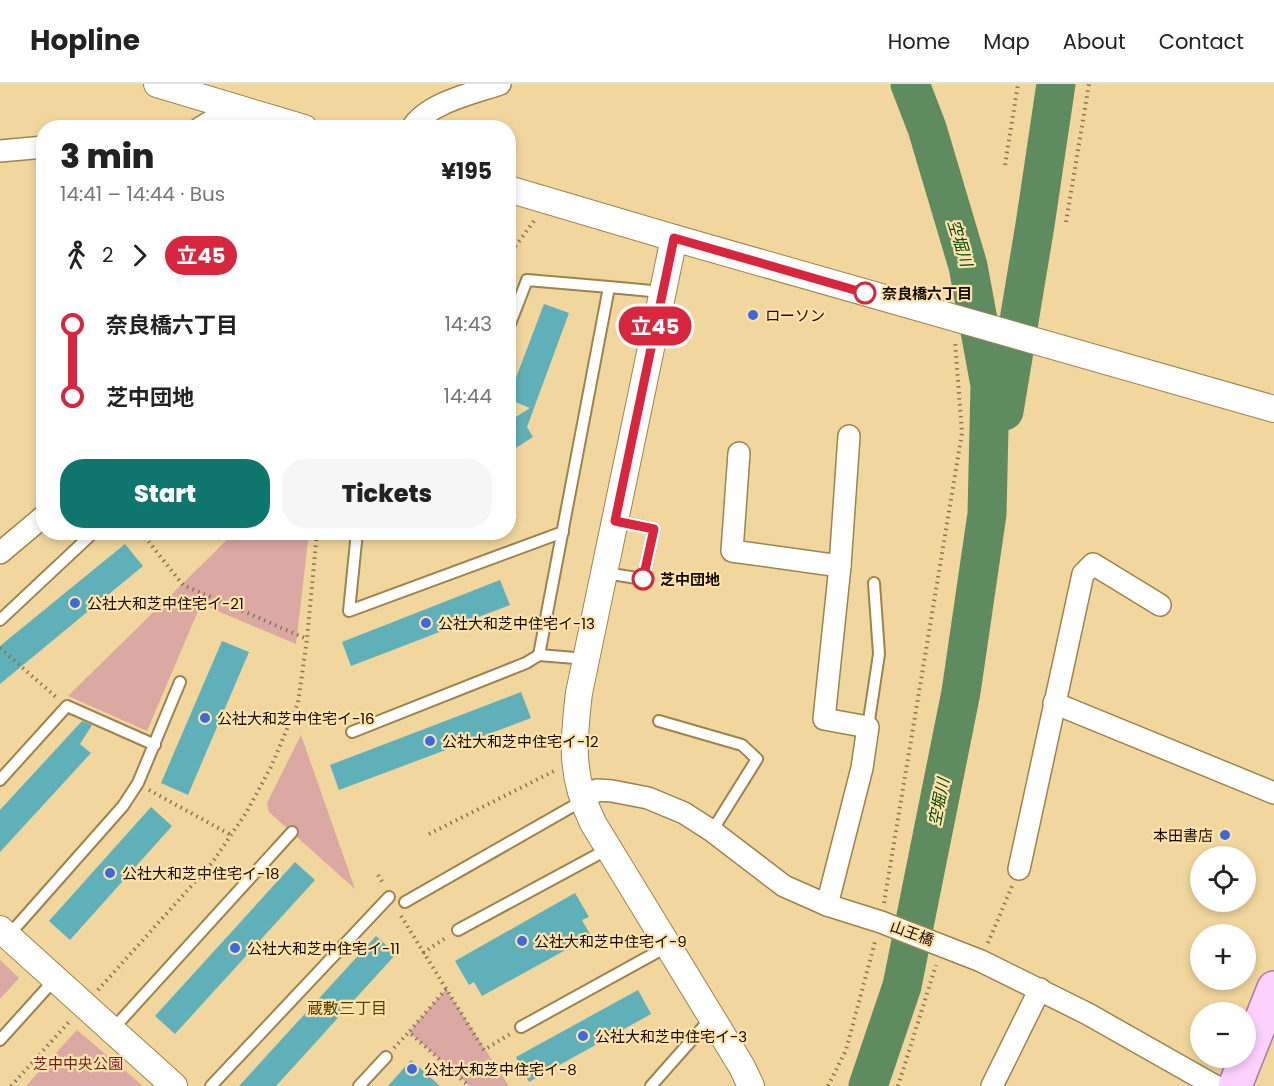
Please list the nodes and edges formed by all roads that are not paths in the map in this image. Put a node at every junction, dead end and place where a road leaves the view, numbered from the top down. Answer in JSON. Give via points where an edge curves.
{"nodes":[{"id":1,"x":157,"y":84,"type":"edge"},
{"id":2,"x":500,"y":84,"type":"edge"},
{"id":3,"x":234,"y":107,"type":"junction"},
{"id":4,"x":213,"y":120,"type":"edge"},
{"id":5,"x":277,"y":120,"type":"edge"},
{"id":6,"x":416,"y":120,"type":"edge"},
{"id":7,"x":36,"y":148,"type":"edge"},
{"id":8,"x":0,"y":151,"type":"edge"},
{"id":9,"x":516,"y":191,"type":"edge"},
{"id":10,"x":674,"y":238,"type":"junction"},
{"id":11,"x":609,"y":287,"type":"junction"},
{"id":12,"x":662,"y":292,"type":"junction"},
{"id":13,"x":516,"y":309,"type":"edge"},
{"id":14,"x":1274,"y":409,"type":"edge"},
{"id":15,"x":849,"y":436,"type":"dead end"},
{"id":16,"x":739,"y":453,"type":"dead end"},
{"id":17,"x":615,"y":521,"type":"junction"},
{"id":18,"x":36,"y":523,"type":"edge"},
{"id":19,"x":563,"y":532,"type":"junction"},
{"id":20,"x":85,"y":540,"type":"edge"},
{"id":21,"x":356,"y":540,"type":"edge"},
{"id":22,"x":0,"y":553,"type":"edge"},
{"id":23,"x":840,"y":566,"type":"junction"},
{"id":24,"x":605,"y":573,"type":"junction"},
{"id":25,"x":874,"y":583,"type":"dead end"},
{"id":26,"x":1160,"y":605,"type":"dead end"},
{"id":27,"x":0,"y":620,"type":"edge"},
{"id":28,"x":539,"y":655,"type":"junction"},
{"id":29,"x":587,"y":659,"type":"junction"},
{"id":30,"x":180,"y":682,"type":"dead end"},
{"id":31,"x":1054,"y":704,"type":"junction"},
{"id":32,"x":659,"y":721,"type":"dead end"},
{"id":33,"x":868,"y":727,"type":"junction"},
{"id":34,"x":352,"y":732,"type":"dead end"},
{"id":35,"x":155,"y":745,"type":"junction"},
{"id":36,"x":0,"y":780,"type":"edge"},
{"id":37,"x":1274,"y":793,"type":"edge"},
{"id":38,"x":582,"y":801,"type":"junction"},
{"id":39,"x":712,"y":831,"type":"junction"},
{"id":40,"x":292,"y":832,"type":"dead end"},
{"id":41,"x":608,"y":848,"type":"junction"},
{"id":42,"x":1019,"y":869,"type":"road end"},
{"id":43,"x":389,"y":897,"type":"road end"},
{"id":44,"x":405,"y":902,"type":"dead end"},
{"id":45,"x":827,"y":905,"type":"junction"},
{"id":46,"x":458,"y":930,"type":"road end"},
{"id":47,"x":4,"y":933,"type":"edge"},
{"id":48,"x":668,"y":946,"type":"junction"},
{"id":49,"x":55,"y":979,"type":"junction"},
{"id":50,"x":1274,"y":988,"type":"edge"},
{"id":51,"x":1040,"y":989,"type":"junction"},
{"id":52,"x":712,"y":1017,"type":"junction"},
{"id":53,"x":521,"y":1028,"type":"road end"},
{"id":54,"x":112,"y":1031,"type":"junction"},
{"id":55,"x":0,"y":1040,"type":"edge"},
{"id":56,"x":386,"y":1057,"type":"dead end"},
{"id":57,"x":174,"y":1086,"type":"edge"},
{"id":58,"x":211,"y":1086,"type":"edge"},
{"id":59,"x":359,"y":1086,"type":"edge"},
{"id":60,"x":651,"y":1086,"type":"edge"},
{"id":61,"x":751,"y":1086,"type":"edge"},
{"id":62,"x":992,"y":1086,"type":"edge"},
{"id":63,"x":1215,"y":1086,"type":"edge"},
{"id":64,"x":1235,"y":1086,"type":"edge"}],
"edges":[{"from":1,"to":3,"type":"street"},
{"from":2,"to":6,"type":"street","via":[[436,106]]},
{"from":3,"to":4,"type":"street"},
{"from":3,"to":5,"type":"street"},
{"from":7,"to":8,"type":"street"},
{"from":9,"to":10,"type":"street"},
{"from":10,"to":12,"type":"street"},
{"from":10,"to":14,"type":"street","via":[[953,329],[1043,344]]},
{"from":11,"to":12,"type":"lane"},
{"from":11,"to":13,"type":"lane","via":[[527,280]]},
{"from":11,"to":19,"type":"lane"},
{"from":12,"to":17,"type":"street"},
{"from":15,"to":23,"type":"street"},
{"from":16,"to":23,"type":"street","via":[[732,551]]},
{"from":17,"to":24,"type":"street"},
{"from":17,"to":24,"type":"lane","via":[[654,529],[643,579]]},
{"from":18,"to":22,"type":"street"},
{"from":19,"to":21,"type":"lane","via":[[349,611]]},
{"from":19,"to":28,"type":"lane"},
{"from":20,"to":27,"type":"lane"},
{"from":23,"to":33,"type":"street","via":[[824,719]]},
{"from":24,"to":29,"type":"street"},
{"from":25,"to":33,"type":"lane","via":[[879,654]]},
{"from":26,"to":31,"type":"street","via":[[1093,564],[1083,574]]},
{"from":28,"to":29,"type":"lane"},
{"from":28,"to":34,"type":"lane"},
{"from":29,"to":38,"type":"street","via":[[574,741]]},
{"from":30,"to":35,"type":"lane"},
{"from":31,"to":37,"type":"street"},
{"from":31,"to":42,"type":"street"},
{"from":32,"to":39,"type":"lane","via":[[742,745],[757,759]]},
{"from":33,"to":45,"type":"street","via":[[862,768]]},
{"from":35,"to":36,"type":"lane","via":[[67,706]]},
{"from":35,"to":47,"type":"lane","via":[[123,806]]},
{"from":38,"to":39,"type":"street","name":"山王橋","via":[[597,790],[648,798],[684,813]]},
{"from":38,"to":41,"type":"street"},
{"from":38,"to":44,"type":"lane"},
{"from":39,"to":45,"type":"street","name":"山王橋","via":[[784,886]]},
{"from":40,"to":54,"type":"lane"},
{"from":41,"to":46,"type":"lane"},
{"from":41,"to":48,"type":"street"},
{"from":43,"to":58,"type":"lane"},
{"from":45,"to":51,"type":"street","name":"山王橋","via":[[942,944]]},
{"from":47,"to":49,"type":"street"},
{"from":48,"to":52,"type":"street"},
{"from":48,"to":53,"type":"lane"},
{"from":49,"to":54,"type":"street"},
{"from":49,"to":55,"type":"lane"},
{"from":50,"to":64,"type":"main road"},
{"from":51,"to":62,"type":"street"},
{"from":51,"to":63,"type":"street","name":"山王橋"},
{"from":52,"to":60,"type":"lane"},
{"from":52,"to":61,"type":"street"},
{"from":54,"to":57,"type":"street"},
{"from":56,"to":59,"type":"lane"}]}
